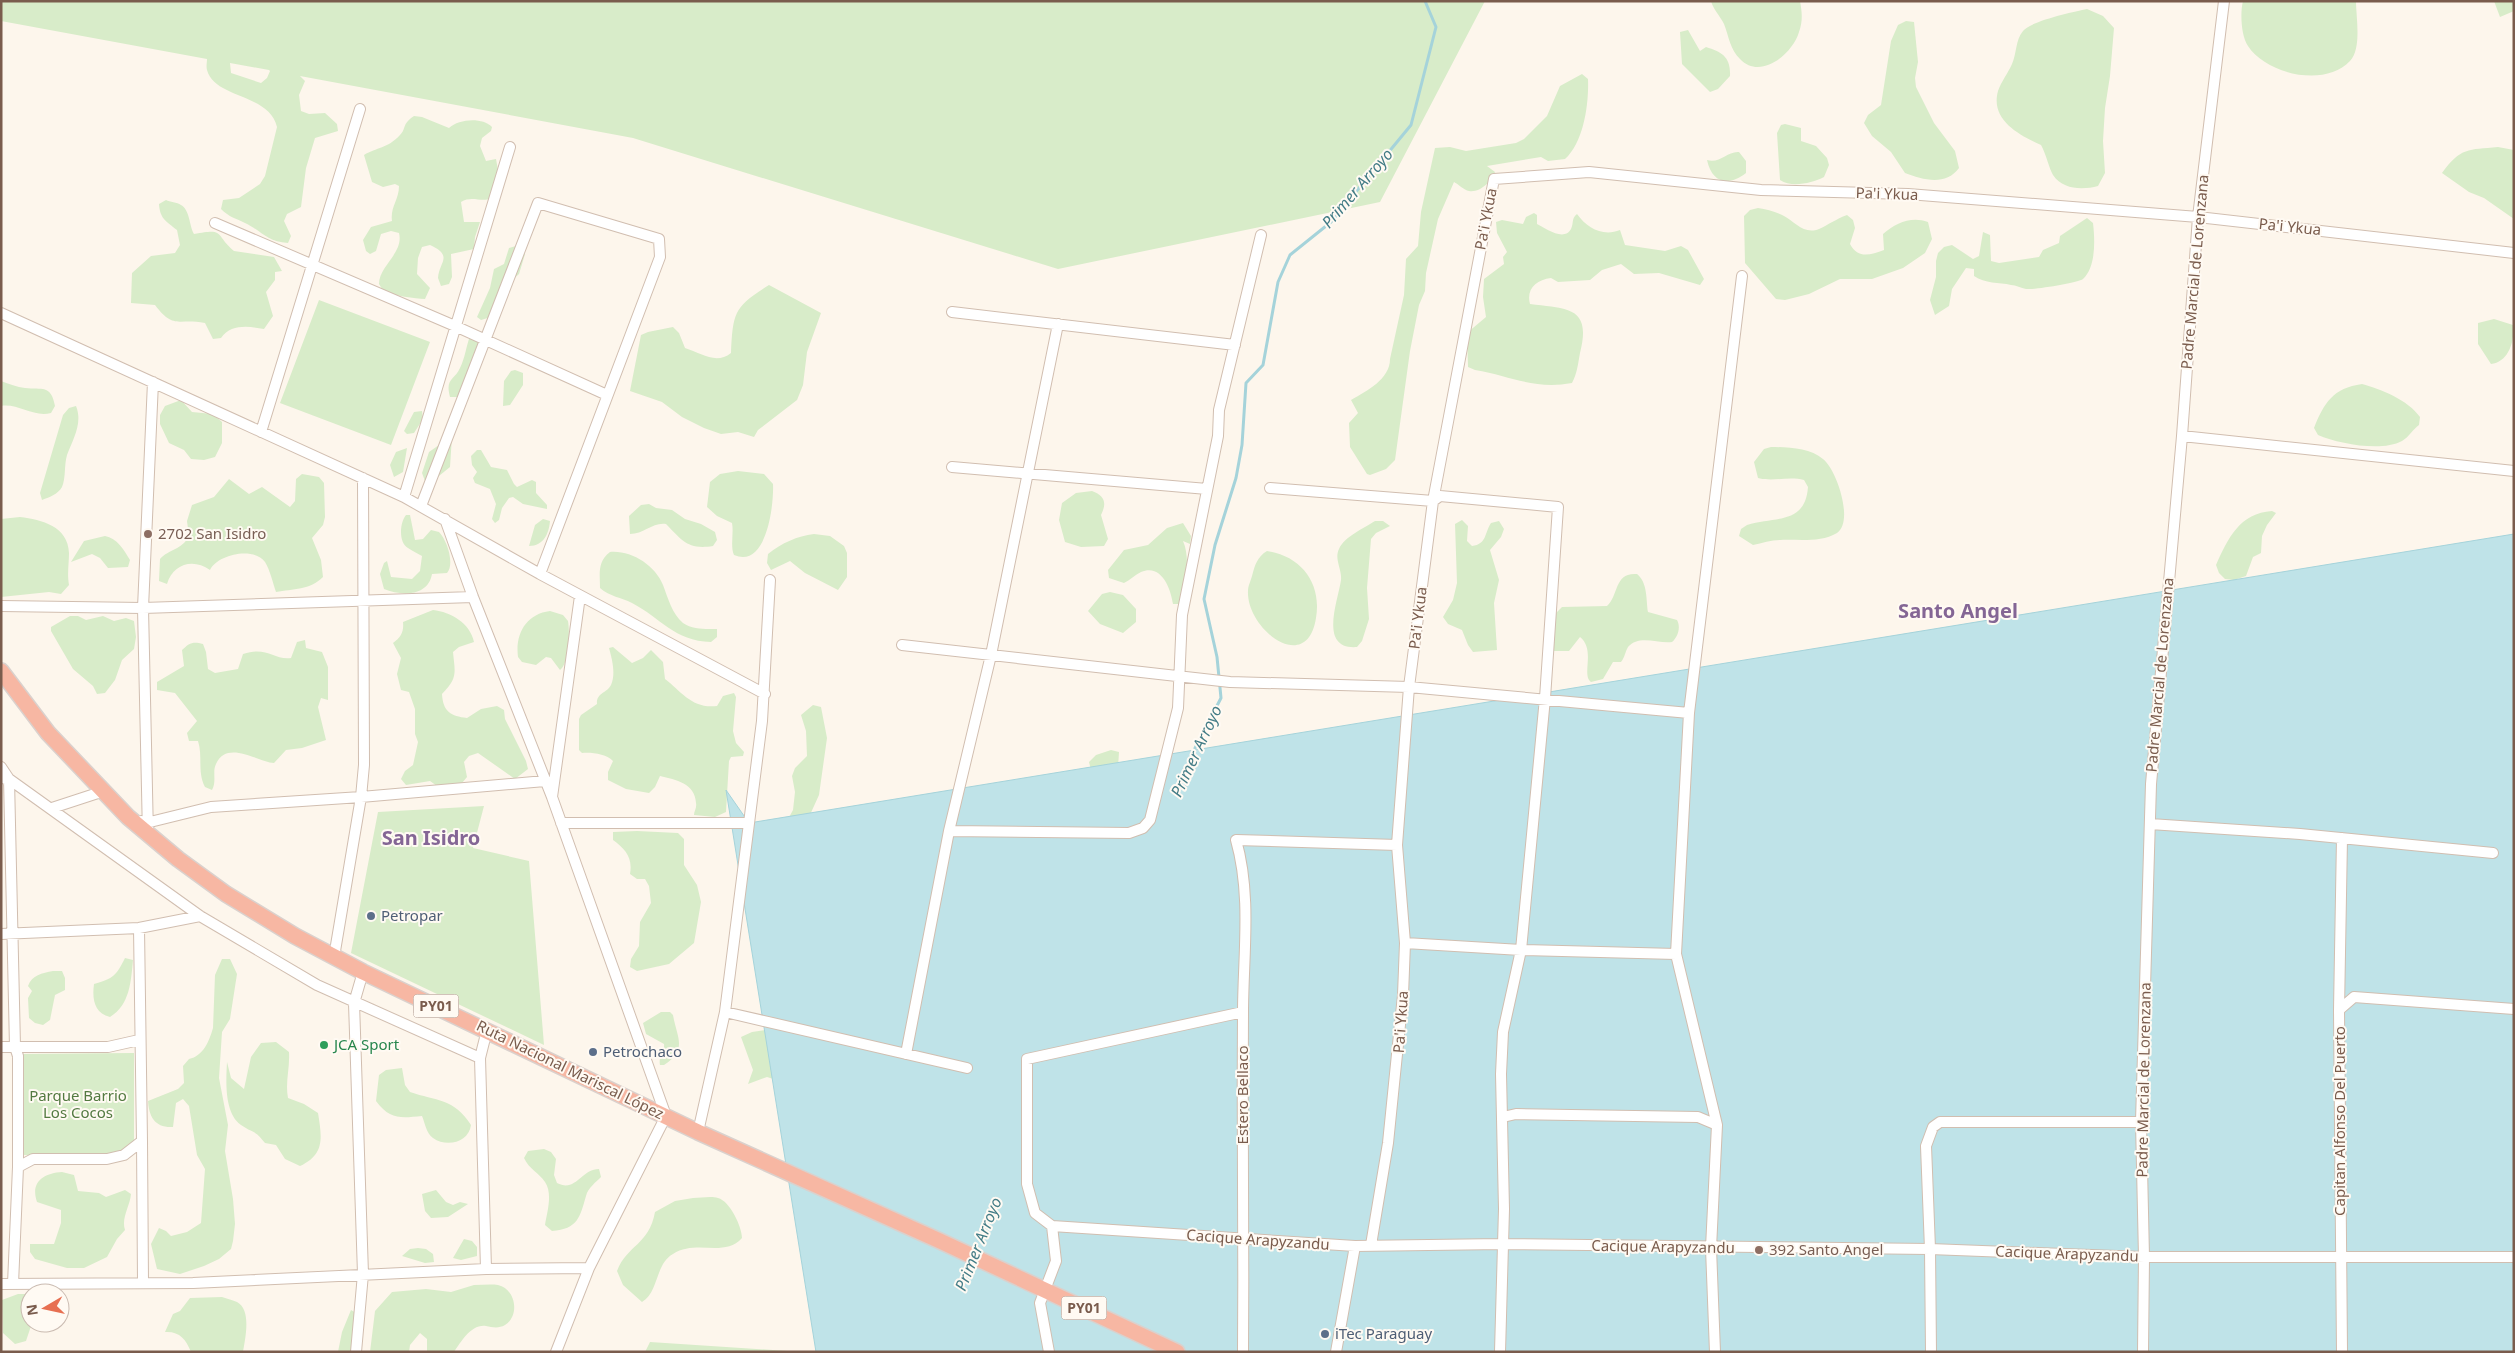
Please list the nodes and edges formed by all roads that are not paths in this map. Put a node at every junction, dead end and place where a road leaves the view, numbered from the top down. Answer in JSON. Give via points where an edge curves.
{"nodes":[{"id":1,"x":2224,"y":1,"type":"edge"},
{"id":2,"x":360,"y":109,"type":"dead end"},
{"id":3,"x":510,"y":147,"type":"dead end"},
{"id":4,"x":2198,"y":217,"type":"junction"},
{"id":5,"x":215,"y":223,"type":"dead end"},
{"id":6,"x":1261,"y":235,"type":"dead end"},
{"id":7,"x":2514,"y":253,"type":"edge"},
{"id":8,"x":312,"y":266,"type":"junction"},
{"id":9,"x":1742,"y":276,"type":"dead end"},
{"id":10,"x":952,"y":312,"type":"dead end"},
{"id":11,"x":1,"y":313,"type":"edge"},
{"id":12,"x":1058,"y":324,"type":"junction"},
{"id":13,"x":455,"y":326,"type":"junction"},
{"id":14,"x":485,"y":340,"type":"junction"},
{"id":15,"x":1234,"y":346,"type":"junction"},
{"id":16,"x":153,"y":382,"type":"junction"},
{"id":17,"x":607,"y":395,"type":"junction"},
{"id":18,"x":262,"y":432,"type":"junction"},
{"id":19,"x":2182,"y":436,"type":"junction"},
{"id":20,"x":952,"y":467,"type":"dead end"},
{"id":21,"x":2514,"y":472,"type":"edge"},
{"id":22,"x":1028,"y":474,"type":"junction"},
{"id":23,"x":363,"y":478,"type":"junction"},
{"id":24,"x":1270,"y":488,"type":"dead end"},
{"id":25,"x":1208,"y":489,"type":"junction"},
{"id":26,"x":404,"y":497,"type":"junction"},
{"id":27,"x":1433,"y":501,"type":"junction"},
{"id":28,"x":420,"y":506,"type":"junction"},
{"id":29,"x":445,"y":518,"type":"junction"},
{"id":30,"x":540,"y":574,"type":"junction"},
{"id":31,"x":770,"y":580,"type":"dead end"},
{"id":32,"x":580,"y":596,"type":"junction"},
{"id":33,"x":473,"y":597,"type":"junction"},
{"id":34,"x":363,"y":602,"type":"junction"},
{"id":35,"x":1,"y":606,"type":"edge"},
{"id":36,"x":143,"y":608,"type":"junction"},
{"id":37,"x":902,"y":645,"type":"dead end"},
{"id":38,"x":991,"y":655,"type":"junction"},
{"id":39,"x":1,"y":671,"type":"edge"},
{"id":40,"x":1179,"y":676,"type":"junction"},
{"id":41,"x":1409,"y":687,"type":"junction"},
{"id":42,"x":765,"y":694,"type":"junction"},
{"id":43,"x":1545,"y":698,"type":"junction"},
{"id":44,"x":1688,"y":712,"type":"junction"},
{"id":45,"x":1,"y":767,"type":"edge"},
{"id":46,"x":5,"y":779,"type":"edge"},
{"id":47,"x":545,"y":781,"type":"junction"},
{"id":48,"x":101,"y":792,"type":"junction"},
{"id":49,"x":361,"y":797,"type":"junction"},
{"id":50,"x":552,"y":797,"type":"junction"},
{"id":51,"x":52,"y":808,"type":"junction"},
{"id":52,"x":561,"y":823,"type":"junction"},
{"id":53,"x":749,"y":823,"type":"junction"},
{"id":54,"x":2150,"y":824,"type":"junction"},
{"id":55,"x":147,"y":829,"type":"junction"},
{"id":56,"x":949,"y":831,"type":"junction"},
{"id":57,"x":2342,"y":838,"type":"junction"},
{"id":58,"x":1397,"y":845,"type":"junction"},
{"id":59,"x":2493,"y":853,"type":"dead end"},
{"id":60,"x":200,"y":916,"type":"junction"},
{"id":61,"x":139,"y":928,"type":"junction"},
{"id":62,"x":6,"y":933,"type":"edge"},
{"id":63,"x":1405,"y":943,"type":"junction"},
{"id":64,"x":1521,"y":950,"type":"junction"},
{"id":65,"x":1676,"y":954,"type":"junction"},
{"id":66,"x":334,"y":957,"type":"junction"},
{"id":67,"x":363,"y":972,"type":"junction"},
{"id":68,"x":354,"y":1003,"type":"junction"},
{"id":69,"x":2514,"y":1008,"type":"edge"},
{"id":70,"x":2340,"y":1010,"type":"junction"},
{"id":71,"x":725,"y":1012,"type":"junction"},
{"id":72,"x":1243,"y":1012,"type":"junction"},
{"id":73,"x":487,"y":1030,"type":"junction"},
{"id":74,"x":139,"y":1040,"type":"junction"},
{"id":75,"x":1,"y":1047,"type":"edge"},
{"id":76,"x":15,"y":1047,"type":"junction"},
{"id":77,"x":906,"y":1054,"type":"junction"},
{"id":78,"x":480,"y":1058,"type":"junction"},
{"id":79,"x":967,"y":1068,"type":"dead end"},
{"id":80,"x":666,"y":1116,"type":"junction"},
{"id":81,"x":1503,"y":1117,"type":"junction"},
{"id":82,"x":2141,"y":1122,"type":"junction"},
{"id":83,"x":1717,"y":1125,"type":"junction"},
{"id":84,"x":698,"y":1132,"type":"junction"},
{"id":85,"x":142,"y":1141,"type":"junction"},
{"id":86,"x":18,"y":1167,"type":"junction"},
{"id":87,"x":1052,"y":1226,"type":"junction"},
{"id":88,"x":1244,"y":1238,"type":"junction"},
{"id":89,"x":1502,"y":1244,"type":"junction"},
{"id":90,"x":1371,"y":1245,"type":"junction"},
{"id":91,"x":1355,"y":1246,"type":"junction"},
{"id":92,"x":1711,"y":1248,"type":"junction"},
{"id":93,"x":1930,"y":1249,"type":"junction"},
{"id":94,"x":2144,"y":1256,"type":"junction"},
{"id":95,"x":2341,"y":1257,"type":"junction"},
{"id":96,"x":2514,"y":1257,"type":"edge"},
{"id":97,"x":589,"y":1268,"type":"junction"},
{"id":98,"x":486,"y":1270,"type":"junction"},
{"id":99,"x":363,"y":1274,"type":"junction"},
{"id":100,"x":142,"y":1283,"type":"junction"},
{"id":101,"x":1,"y":1284,"type":"edge"},
{"id":102,"x":14,"y":1284,"type":"junction"},
{"id":103,"x":1046,"y":1290,"type":"junction"},
{"id":104,"x":356,"y":1352,"type":"edge"},
{"id":105,"x":556,"y":1352,"type":"edge"},
{"id":106,"x":1049,"y":1352,"type":"edge"},
{"id":107,"x":1177,"y":1352,"type":"edge"},
{"id":108,"x":1243,"y":1352,"type":"edge"},
{"id":109,"x":1336,"y":1352,"type":"edge"},
{"id":110,"x":1500,"y":1352,"type":"edge"},
{"id":111,"x":1715,"y":1352,"type":"edge"},
{"id":112,"x":1930,"y":1352,"type":"edge"},
{"id":113,"x":2143,"y":1352,"type":"edge"},
{"id":114,"x":2342,"y":1352,"type":"edge"}],
"edges":[{"from":1,"to":4,"type":"street","name":"Padre Marcial de Lorenzana"},
{"from":2,"to":8,"type":"street"},
{"from":3,"to":13,"type":"street"},
{"from":4,"to":7,"type":"street","name":"Pa'i Ykua"},
{"from":4,"to":19,"type":"street","name":"Padre Marcial de Lorenzana"},
{"from":4,"to":27,"type":"street","name":"Pa'i Ykua","via":[[1908,194],[1761,190],[1589,172],[1494,179]]},
{"from":5,"to":8,"type":"street"},
{"from":6,"to":15,"type":"street"},
{"from":8,"to":13,"type":"street"},
{"from":8,"to":18,"type":"street"},
{"from":9,"to":44,"type":"street"},
{"from":10,"to":12,"type":"street"},
{"from":11,"to":16,"type":"street"},
{"from":12,"to":15,"type":"street"},
{"from":12,"to":22,"type":"street"},
{"from":13,"to":14,"type":"street"},
{"from":13,"to":26,"type":"street"},
{"from":14,"to":17,"type":"street"},
{"from":14,"to":17,"type":"street","via":[[538,203],[659,239],[660,257]]},
{"from":14,"to":28,"type":"street"},
{"from":15,"to":25,"type":"street"},
{"from":16,"to":18,"type":"street"},
{"from":16,"to":36,"type":"street"},
{"from":17,"to":30,"type":"street"},
{"from":18,"to":23,"type":"street"},
{"from":19,"to":21,"type":"street"},
{"from":19,"to":54,"type":"street","name":"Padre Marcial de Lorenzana","via":[[2157,693]]},
{"from":20,"to":22,"type":"street"},
{"from":22,"to":25,"type":"street"},
{"from":22,"to":38,"type":"street"},
{"from":23,"to":26,"type":"street"},
{"from":23,"to":34,"type":"street"},
{"from":24,"to":27,"type":"street"},
{"from":25,"to":40,"type":"street","via":[[1182,615]]},
{"from":26,"to":28,"type":"street"},
{"from":27,"to":41,"type":"street","name":"Pa'i Ykua"},
{"from":27,"to":43,"type":"street","via":[[1440,496],[1558,507]]},
{"from":28,"to":29,"type":"street"},
{"from":29,"to":30,"type":"street"},
{"from":29,"to":33,"type":"street"},
{"from":30,"to":32,"type":"street"},
{"from":31,"to":42,"type":"street"},
{"from":32,"to":42,"type":"street"},
{"from":32,"to":50,"type":"street"},
{"from":33,"to":34,"type":"street"},
{"from":33,"to":47,"type":"street"},
{"from":34,"to":36,"type":"street"},
{"from":34,"to":49,"type":"street"},
{"from":35,"to":36,"type":"street"},
{"from":36,"to":55,"type":"street"},
{"from":37,"to":38,"type":"street"},
{"from":38,"to":40,"type":"street"},
{"from":38,"to":56,"type":"street"},
{"from":39,"to":48,"type":"highway","name":"Ruta Nacional Mariscal López","number":"PY01","via":[[48,733]]},
{"from":40,"to":41,"type":"street","via":[[1226,681]]},
{"from":40,"to":56,"type":"street","via":[[1178,708],[1150,820],[1143,828],[1129,832]]},
{"from":41,"to":43,"type":"street"},
{"from":41,"to":58,"type":"street","name":"Pa'i Ykua"},
{"from":42,"to":53,"type":"street"},
{"from":43,"to":44,"type":"street"},
{"from":43,"to":64,"type":"street"},
{"from":44,"to":65,"type":"street"},
{"from":45,"to":46,"type":"street"},
{"from":46,"to":51,"type":"street"},
{"from":46,"to":62,"type":"street"},
{"from":47,"to":49,"type":"street"},
{"from":47,"to":50,"type":"street"},
{"from":48,"to":51,"type":"street"},
{"from":48,"to":55,"type":"highway","name":"Ruta Nacional Mariscal López","number":"PY01","via":[[128,817]]},
{"from":49,"to":55,"type":"street","via":[[211,807]]},
{"from":49,"to":66,"type":"street"},
{"from":50,"to":52,"type":"street"},
{"from":51,"to":60,"type":"street"},
{"from":52,"to":53,"type":"street"},
{"from":52,"to":80,"type":"street"},
{"from":53,"to":71,"type":"street"},
{"from":54,"to":57,"type":"street"},
{"from":54,"to":82,"type":"street","name":"Padre Marcial de Lorenzana"},
{"from":55,"to":66,"type":"highway","name":"Ruta Nacional Mariscal López","number":"PY01","via":[[226,894]]},
{"from":56,"to":77,"type":"street"},
{"from":57,"to":59,"type":"street"},
{"from":57,"to":70,"type":"street"},
{"from":58,"to":63,"type":"street","name":"Pa'i Ykua"},
{"from":58,"to":72,"type":"street","name":"Estero Bellaco","via":[[1236,840],[1243,865],[1245,902]]},
{"from":60,"to":61,"type":"street"},
{"from":60,"to":68,"type":"street","via":[[317,985]]},
{"from":61,"to":62,"type":"street"},
{"from":61,"to":74,"type":"street"},
{"from":62,"to":76,"type":"street"},
{"from":63,"to":64,"type":"street"},
{"from":63,"to":90,"type":"street","name":"Pa'i Ykua","via":[[1391,1124]]},
{"from":64,"to":65,"type":"street"},
{"from":64,"to":81,"type":"street","via":[[1503,1032]]},
{"from":65,"to":83,"type":"street"},
{"from":66,"to":67,"type":"highway","name":"Ruta Nacional Mariscal López","number":"PY01"},
{"from":67,"to":68,"type":"street"},
{"from":67,"to":73,"type":"highway","name":"Ruta Nacional Mariscal López","number":"PY01"},
{"from":68,"to":78,"type":"street"},
{"from":68,"to":99,"type":"street"},
{"from":69,"to":70,"type":"street","name":"Capitan Alfonso Del Puerto","via":[[2354,997]]},
{"from":70,"to":95,"type":"street","name":"Capitan Alfonso Del Puerto"},
{"from":71,"to":77,"type":"street"},
{"from":71,"to":84,"type":"street"},
{"from":72,"to":87,"type":"street","via":[[1027,1059],[1027,1184],[1035,1213]]},
{"from":72,"to":88,"type":"street","name":"Estero Bellaco"},
{"from":73,"to":78,"type":"street"},
{"from":73,"to":80,"type":"highway","name":"Ruta Nacional Mariscal López","number":"PY01"},
{"from":74,"to":76,"type":"street","via":[[108,1047]]},
{"from":74,"to":85,"type":"street"},
{"from":75,"to":76,"type":"street"},
{"from":76,"to":86,"type":"street","via":[[18,1056]]},
{"from":77,"to":79,"type":"street"},
{"from":78,"to":98,"type":"street"},
{"from":80,"to":84,"type":"highway","name":"Ruta Nacional Mariscal López","number":"PY01"},
{"from":80,"to":97,"type":"street"},
{"from":81,"to":83,"type":"street","via":[[1516,1114],[1698,1117]]},
{"from":81,"to":89,"type":"street"},
{"from":82,"to":93,"type":"street","via":[[1940,1122],[1933,1127],[1926,1146]]},
{"from":82,"to":94,"type":"street","name":"Padre Marcial de Lorenzana"},
{"from":83,"to":92,"type":"street"},
{"from":84,"to":103,"type":"highway","name":"Ruta Nacional Mariscal López","number":"PY01"},
{"from":85,"to":86,"type":"street","via":[[124,1155],[107,1159],[33,1159]]},
{"from":85,"to":100,"type":"street"},
{"from":86,"to":102,"type":"street"},
{"from":87,"to":88,"type":"street","name":"Cacique Arapyzandu"},
{"from":87,"to":103,"type":"street","via":[[1056,1261]]},
{"from":88,"to":91,"type":"street","name":"Cacique Arapyzandu"},
{"from":88,"to":108,"type":"street","name":"Estero Bellaco"},
{"from":89,"to":90,"type":"street","name":"Cacique Arapyzandu"},
{"from":89,"to":92,"type":"street","name":"Cacique Arapyzandu"},
{"from":89,"to":110,"type":"street"},
{"from":90,"to":91,"type":"street","name":"Cacique Arapyzandu"},
{"from":91,"to":109,"type":"street"},
{"from":92,"to":93,"type":"street","name":"Cacique Arapyzandu"},
{"from":92,"to":111,"type":"street"},
{"from":93,"to":94,"type":"street","name":"Cacique Arapyzandu"},
{"from":93,"to":112,"type":"street"},
{"from":94,"to":95,"type":"street","name":"Cacique Arapyzandu"},
{"from":94,"to":113,"type":"street","name":"Padre Marcial de Lorenzana"},
{"from":95,"to":96,"type":"street","name":"Cacique Arapyzandu"},
{"from":95,"to":114,"type":"street","name":"Capitan Alfonso Del Puerto"},
{"from":97,"to":98,"type":"street"},
{"from":97,"to":105,"type":"street"},
{"from":98,"to":99,"type":"street"},
{"from":99,"to":100,"type":"street"},
{"from":99,"to":104,"type":"street"},
{"from":100,"to":102,"type":"street"},
{"from":101,"to":102,"type":"street"},
{"from":103,"to":106,"type":"street","via":[[1040,1303]]},
{"from":103,"to":107,"type":"highway","number":"PY01"}]}
